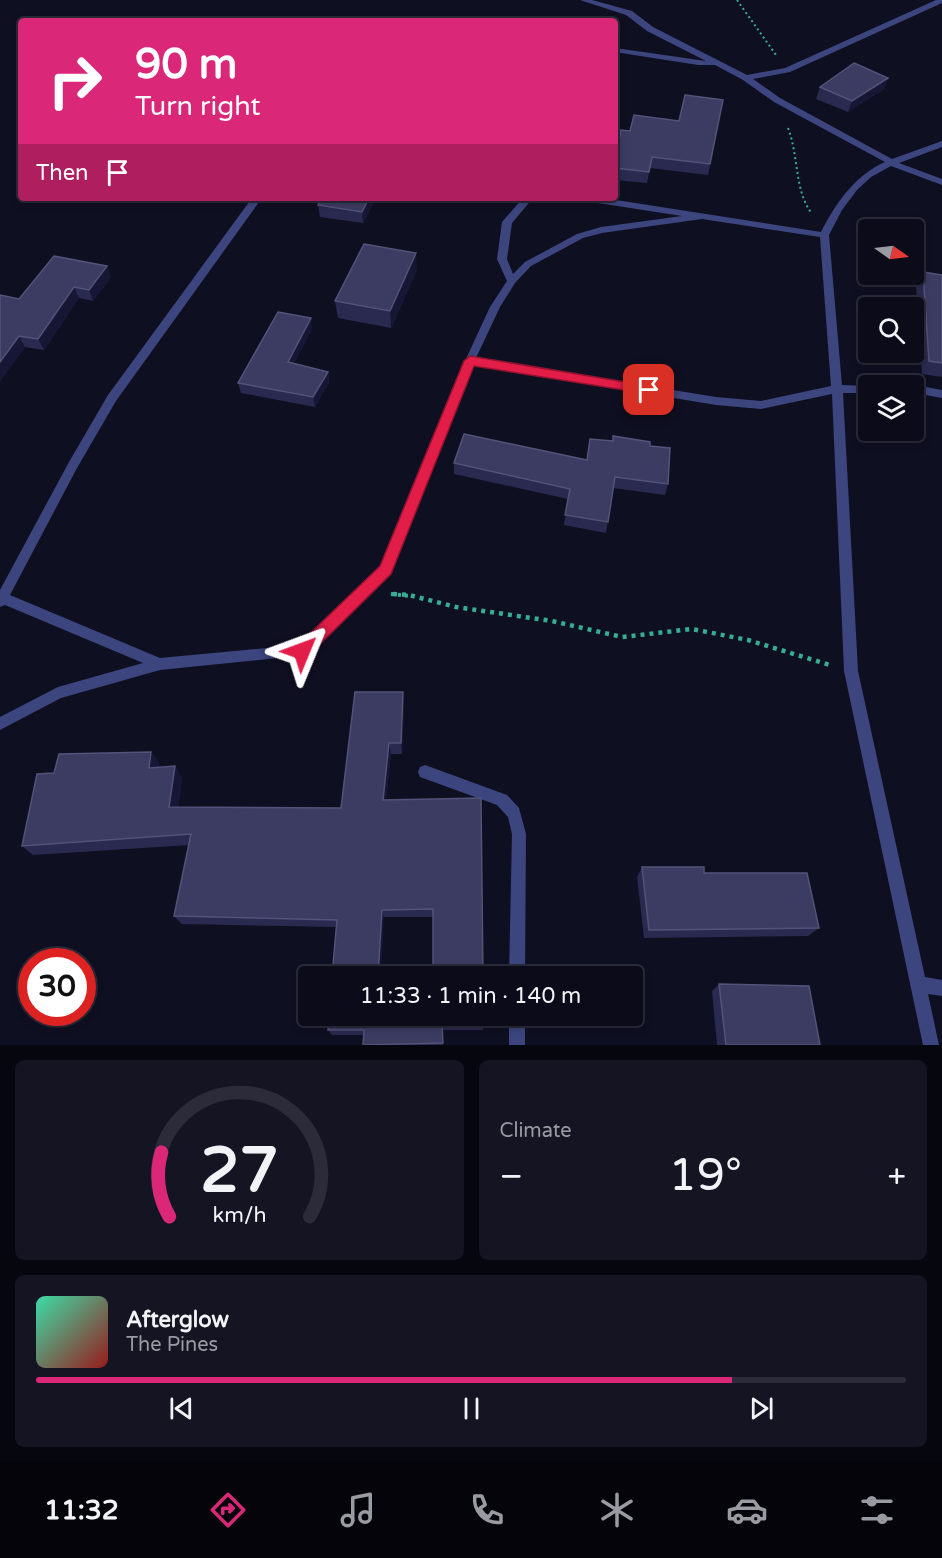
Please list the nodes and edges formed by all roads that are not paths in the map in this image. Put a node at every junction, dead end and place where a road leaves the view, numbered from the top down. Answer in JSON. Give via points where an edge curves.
{"nodes":[{"id":1,"x":584,"y":0,"type":"edge"},
{"id":2,"x":942,"y":0,"type":"edge"},
{"id":3,"x":618,"y":50,"type":"edge"},
{"id":4,"x":719,"y":63,"type":"junction"},
{"id":5,"x":746,"y":78,"type":"junction"},
{"id":6,"x":942,"y":144,"type":"edge"},
{"id":7,"x":894,"y":164,"type":"junction"},
{"id":8,"x":942,"y":182,"type":"edge"},
{"id":9,"x":255,"y":201,"type":"edge"},
{"id":10,"x":525,"y":201,"type":"edge"},
{"id":11,"x":604,"y":201,"type":"edge"},
{"id":12,"x":702,"y":216,"type":"junction"},
{"id":13,"x":826,"y":231,"type":"junction"},
{"id":14,"x":512,"y":281,"type":"junction"},
{"id":15,"x":470,"y":361,"type":"junction"},
{"id":16,"x":837,"y":389,"type":"junction"},
{"id":17,"x":858,"y":389,"type":"edge"},
{"id":18,"x":924,"y":391,"type":"edge"},
{"id":19,"x":942,"y":394,"type":"edge"},
{"id":20,"x":1,"y":600,"type":"edge"},
{"id":21,"x":160,"y":664,"type":"junction"},
{"id":22,"x":0,"y":724,"type":"edge"},
{"id":23,"x":425,"y":772,"type":"dead end"},
{"id":24,"x":517,"y":966,"type":"edge"},
{"id":25,"x":918,"y":984,"type":"junction"},
{"id":26,"x":942,"y":988,"type":"edge"},
{"id":27,"x":517,"y":1026,"type":"edge"},
{"id":28,"x":517,"y":1045,"type":"edge"},
{"id":29,"x":931,"y":1045,"type":"edge"}],
"edges":[{"from":1,"to":4,"type":"street","via":[[629,13],[650,29]]},
{"from":2,"to":5,"type":"street","via":[[787,70]]},
{"from":3,"to":4,"type":"street"},
{"from":4,"to":5,"type":"street"},
{"from":5,"to":7,"type":"street","via":[[777,100]]},
{"from":6,"to":7,"type":"street"},
{"from":7,"to":8,"type":"street"},
{"from":7,"to":13,"type":"street","via":[[870,174],[851,192]]},
{"from":9,"to":20,"type":"street","via":[[112,398]]},
{"from":10,"to":14,"type":"street","via":[[507,222],[502,259]]},
{"from":11,"to":12,"type":"street"},
{"from":12,"to":13,"type":"street"},
{"from":12,"to":14,"type":"street","via":[[580,236],[528,264]]},
{"from":13,"to":16,"type":"street"},
{"from":14,"to":15,"type":"street"},
{"from":15,"to":16,"type":"street","via":[[761,405]]},
{"from":15,"to":21,"type":"street","via":[[386,570],[302,651]]},
{"from":16,"to":17,"type":"street"},
{"from":16,"to":25,"type":"street","via":[[851,671]]},
{"from":18,"to":19,"type":"street"},
{"from":20,"to":21,"type":"street"},
{"from":21,"to":22,"type":"street","via":[[58,693]]},
{"from":23,"to":24,"type":"street","via":[[502,801],[514,813],[519,834]]},
{"from":25,"to":26,"type":"street"},
{"from":25,"to":29,"type":"street"},
{"from":27,"to":28,"type":"street"}]}
